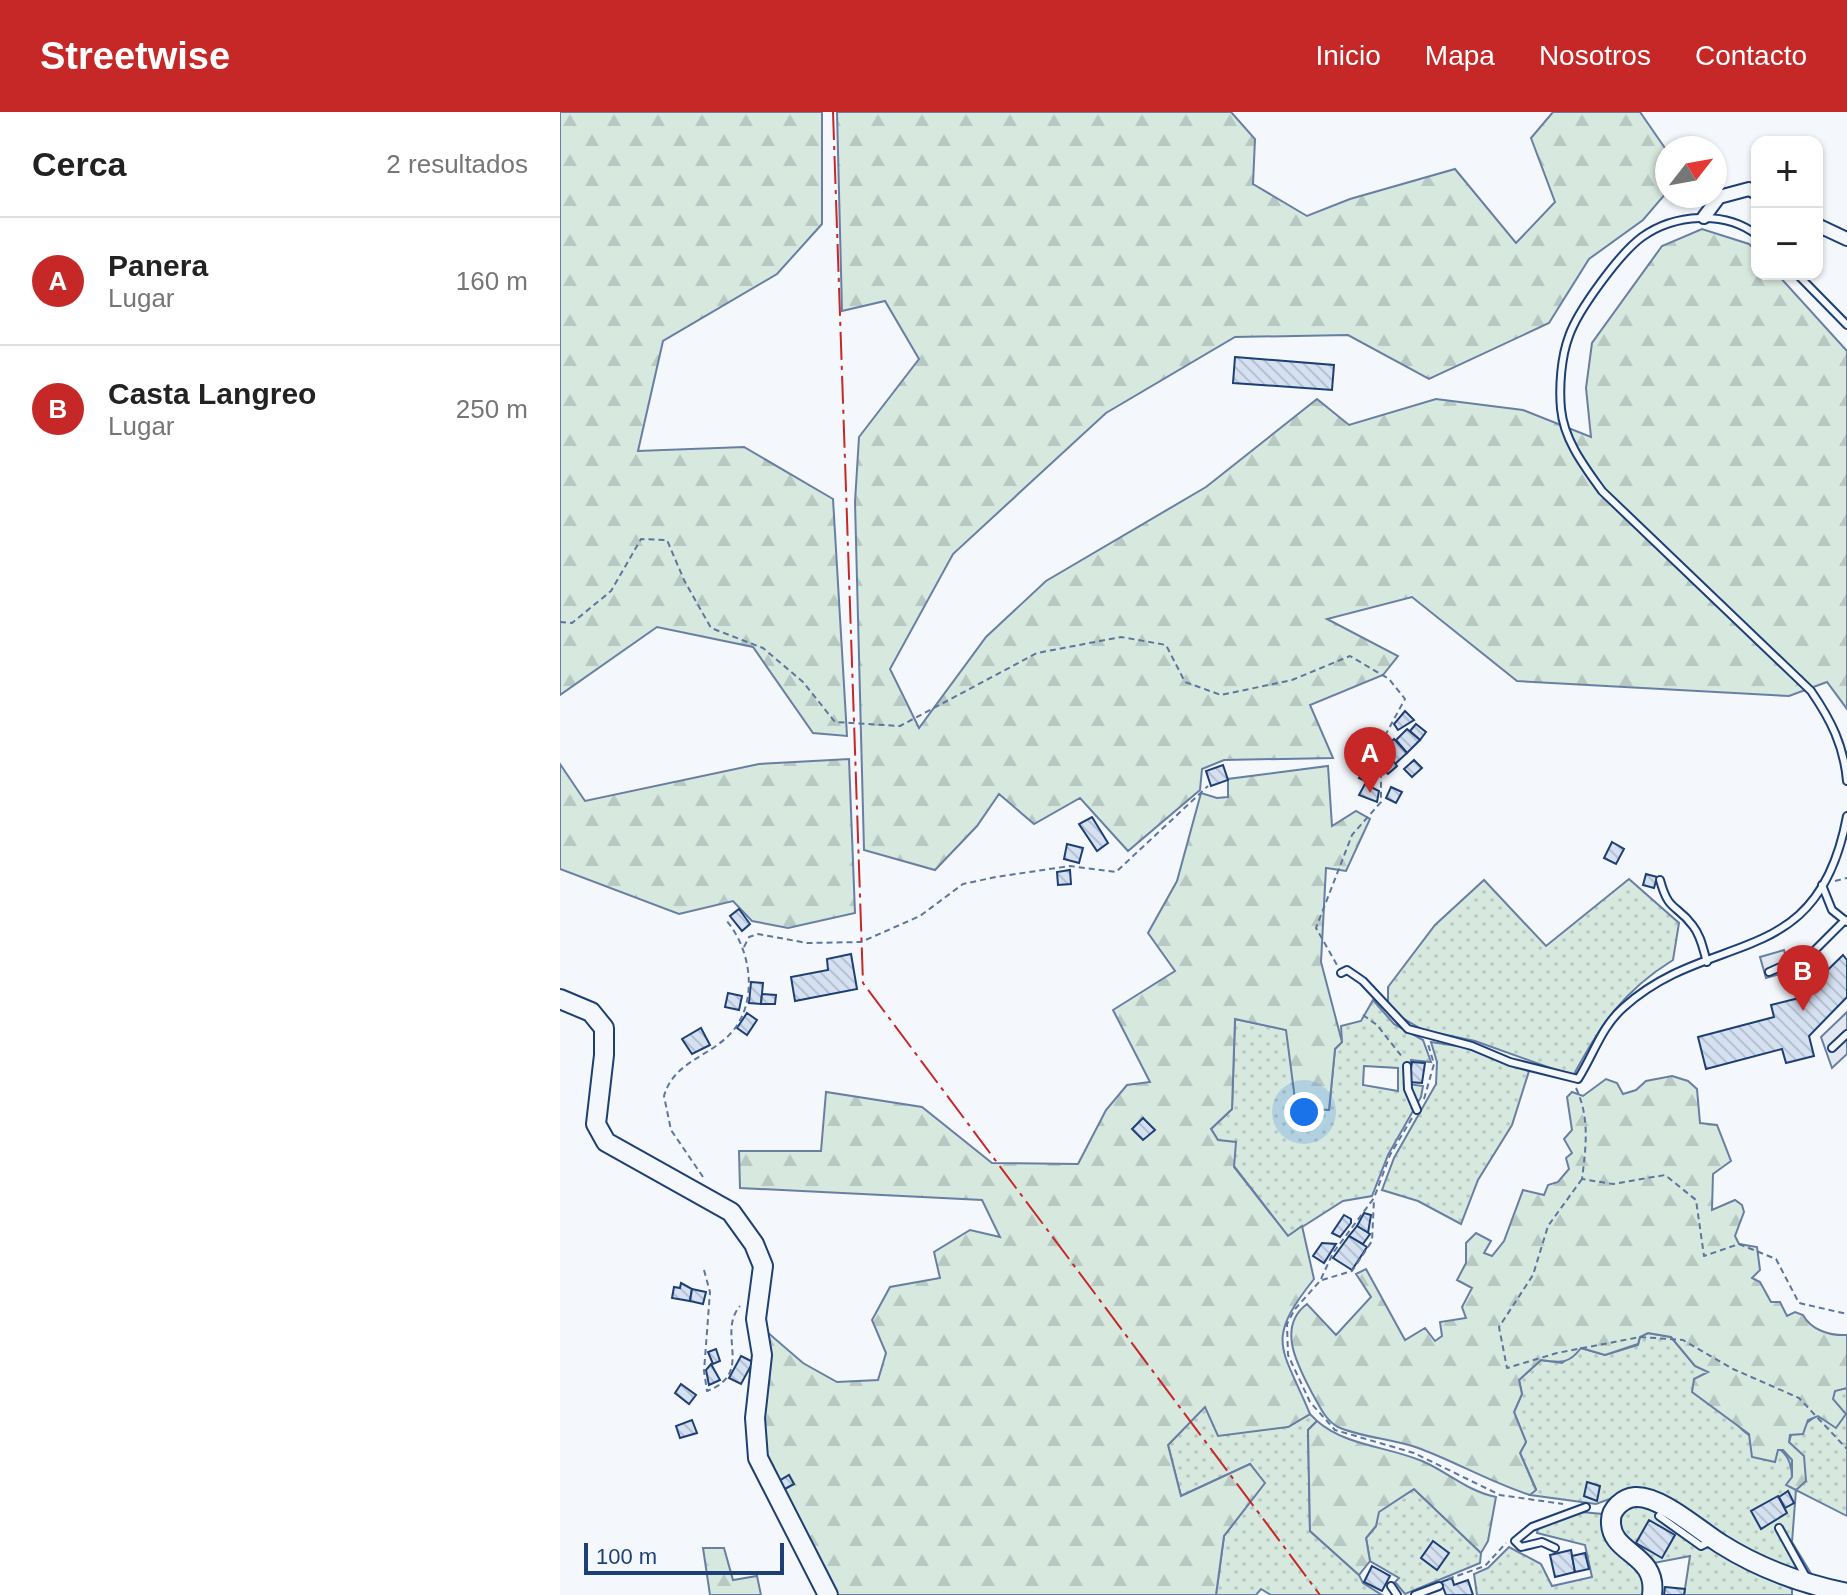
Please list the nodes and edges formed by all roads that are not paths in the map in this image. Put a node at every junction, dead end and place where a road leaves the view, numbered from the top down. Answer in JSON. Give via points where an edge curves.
{"nodes":[{"id":1,"x":1751,"y":190,"type":"edge"},
{"id":2,"x":1704,"y":217,"type":"junction"},
{"id":3,"x":1823,"y":228,"type":"edge"},
{"id":4,"x":1751,"y":232,"type":"edge"},
{"id":5,"x":1847,"y":239,"type":"edge"},
{"id":6,"x":1803,"y":280,"type":"edge"},
{"id":7,"x":1847,"y":325,"type":"edge"},
{"id":8,"x":1847,"y":781,"type":"edge"},
{"id":9,"x":1847,"y":816,"type":"edge"},
{"id":10,"x":1660,"y":880,"type":"dead end"},
{"id":11,"x":1822,"y":885,"type":"junction"},
{"id":12,"x":1846,"y":921,"type":"edge"},
{"id":13,"x":1707,"y":962,"type":"junction"},
{"id":14,"x":1769,"y":972,"type":"dead end"},
{"id":15,"x":1341,"y":973,"type":"road end"},
{"id":16,"x":560,"y":999,"type":"edge"},
{"id":17,"x":1847,"y":1034,"type":"edge"},
{"id":18,"x":1832,"y":1048,"type":"dead end"},
{"id":19,"x":1407,"y":1066,"type":"road end"},
{"id":20,"x":1417,"y":1110,"type":"road end"},
{"id":21,"x":1586,"y":1507,"type":"road end"},
{"id":22,"x":1659,"y":1516,"type":"dead end"},
{"id":23,"x":1779,"y":1528,"type":"dead end"},
{"id":24,"x":1713,"y":1538,"type":"junction"},
{"id":25,"x":1555,"y":1548,"type":"dead end"},
{"id":26,"x":1391,"y":1586,"type":"dead end"},
{"id":27,"x":1435,"y":1587,"type":"road end"},
{"id":28,"x":1803,"y":1587,"type":"edge"},
{"id":29,"x":1847,"y":1593,"type":"edge"},
{"id":30,"x":828,"y":1595,"type":"edge"},
{"id":31,"x":1397,"y":1595,"type":"edge"},
{"id":32,"x":1415,"y":1595,"type":"edge"},
{"id":33,"x":1652,"y":1595,"type":"edge"}],
"edges":[{"from":1,"to":2,"type":"street","via":[[1719,197]]},
{"from":2,"to":4,"type":"lane","via":[[1724,219]]},
{"from":2,"to":8,"type":"lane","via":[[1641,238],[1594,295],[1569,335],[1561,413],[1579,458],[1602,491],[1811,691],[1839,740]]},
{"from":3,"to":5,"type":"street"},
{"from":6,"to":7,"type":"lane"},
{"from":9,"to":11,"type":"lane"},
{"from":10,"to":13,"type":"lane","via":[[1668,904],[1699,935]]},
{"from":11,"to":12,"type":"lane","via":[[1832,910]]},
{"from":11,"to":13,"type":"lane","via":[[1807,906],[1772,935]]},
{"from":12,"to":14,"type":"lane","via":[[1812,953]]},
{"from":13,"to":15,"type":"lane","via":[[1625,1005],[1605,1026],[1578,1079],[1572,1080],[1408,1029],[1363,981],[1347,970]]},
{"from":16,"to":30,"type":"street","via":[[591,1012],[604,1028],[596,1124],[606,1142],[731,1212],[754,1244],[763,1266],[756,1319],[762,1355],[755,1418],[758,1458]]},
{"from":17,"to":18,"type":"lane"},
{"from":19,"to":20,"type":"lane"},
{"from":21,"to":25,"type":"lane","via":[[1532,1527],[1515,1541],[1521,1547],[1542,1542]]},
{"from":22,"to":24,"type":"lane","via":[[1701,1546]]},
{"from":23,"to":28,"type":"lane"},
{"from":24,"to":28,"type":"street"},
{"from":24,"to":33,"type":"street","via":[[1658,1503],[1636,1496],[1621,1502],[1610,1516],[1612,1534],[1640,1557],[1654,1581]]},
{"from":26,"to":31,"type":"lane"},
{"from":27,"to":32,"type":"lane"},
{"from":28,"to":29,"type":"street"}]}
